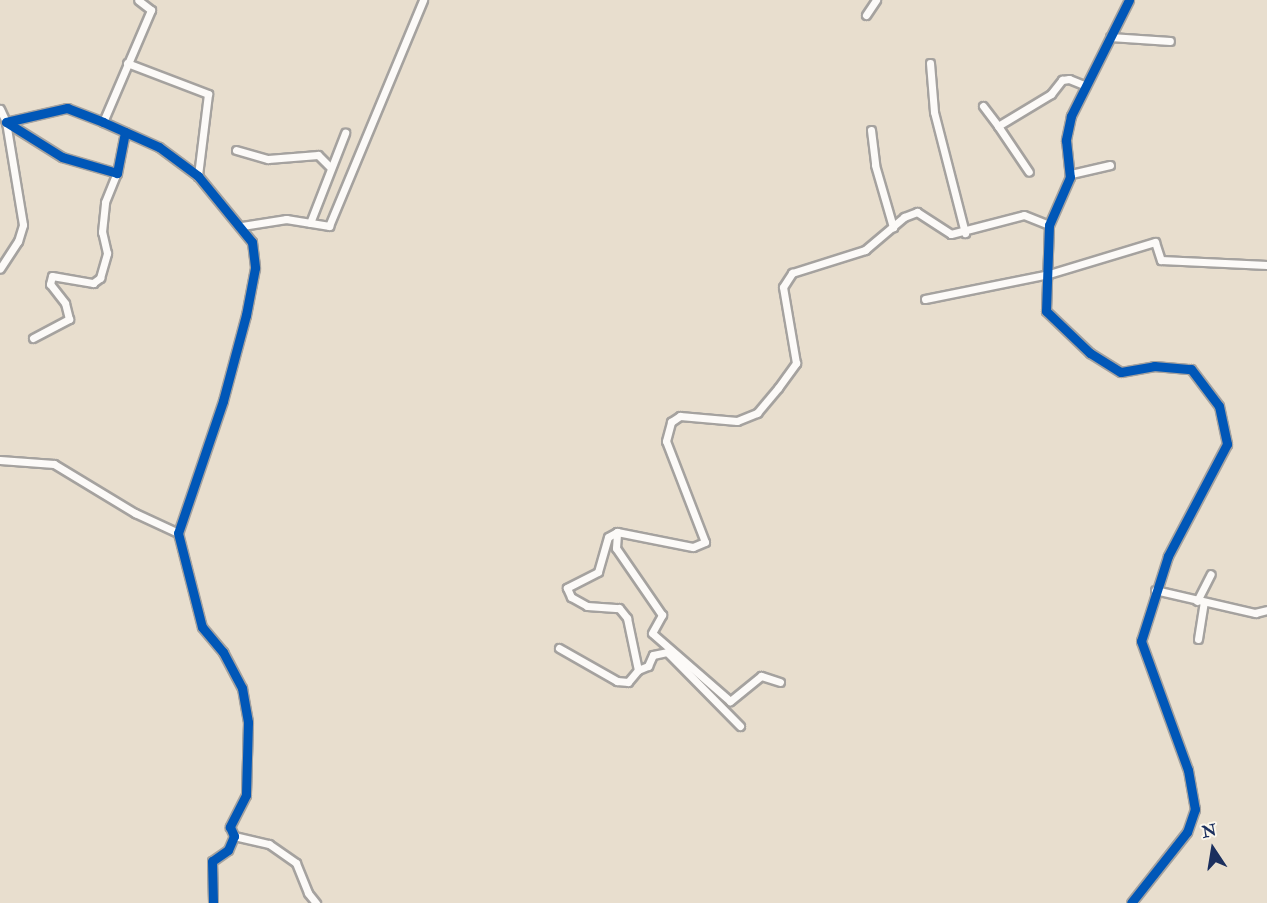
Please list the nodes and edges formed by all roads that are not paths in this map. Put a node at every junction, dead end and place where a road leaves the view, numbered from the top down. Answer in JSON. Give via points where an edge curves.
{"nodes":[{"id":1,"x":138,"y":0,"type":"edge"},
{"id":2,"x":423,"y":0,"type":"edge"},
{"id":3,"x":876,"y":0,"type":"edge"},
{"id":4,"x":1129,"y":0,"type":"edge"},
{"id":5,"x":866,"y":15,"type":"dead end"},
{"id":6,"x":1110,"y":37,"type":"junction"},
{"id":7,"x":1170,"y":41,"type":"dead end"},
{"id":8,"x":127,"y":63,"type":"junction"},
{"id":9,"x":930,"y":63,"type":"dead end"},
{"id":10,"x":1086,"y":86,"type":"junction"},
{"id":11,"x":983,"y":106,"type":"dead end"},
{"id":12,"x":0,"y":109,"type":"edge"},
{"id":13,"x":6,"y":122,"type":"junction"},
{"id":14,"x":103,"y":122,"type":"junction"},
{"id":15,"x":998,"y":126,"type":"junction"},
{"id":16,"x":871,"y":129,"type":"dead end"},
{"id":17,"x":125,"y":132,"type":"junction"},
{"id":18,"x":345,"y":134,"type":"dead end"},
{"id":19,"x":236,"y":150,"type":"dead end"},
{"id":20,"x":336,"y":154,"type":"junction"},
{"id":21,"x":318,"y":155,"type":"junction"},
{"id":22,"x":1110,"y":165,"type":"dead end"},
{"id":23,"x":330,"y":167,"type":"junction"},
{"id":24,"x":1029,"y":172,"type":"dead end"},
{"id":25,"x":117,"y":173,"type":"junction"},
{"id":26,"x":1071,"y":174,"type":"junction"},
{"id":27,"x":198,"y":176,"type":"junction"},
{"id":28,"x":310,"y":223,"type":"junction"},
{"id":29,"x":1049,"y":225,"type":"junction"},
{"id":30,"x":242,"y":226,"type":"junction"},
{"id":31,"x":894,"y":227,"type":"junction"},
{"id":32,"x":965,"y":233,"type":"junction"},
{"id":33,"x":1267,"y":265,"type":"edge"},
{"id":34,"x":0,"y":268,"type":"edge"},
{"id":35,"x":1049,"y":274,"type":"junction"},
{"id":36,"x":925,"y":300,"type":"dead end"},
{"id":37,"x":33,"y":338,"type":"dead end"},
{"id":38,"x":0,"y":460,"type":"edge"},
{"id":39,"x":617,"y":532,"type":"junction"},
{"id":40,"x":178,"y":533,"type":"junction"},
{"id":41,"x":1211,"y":574,"type":"dead end"},
{"id":42,"x":1155,"y":590,"type":"junction"},
{"id":43,"x":1201,"y":601,"type":"junction"},
{"id":44,"x":1267,"y":610,"type":"edge"},
{"id":45,"x":1198,"y":639,"type":"dead end"},
{"id":46,"x":559,"y":648,"type":"dead end"},
{"id":47,"x":638,"y":670,"type":"junction"},
{"id":48,"x":780,"y":682,"type":"dead end"},
{"id":49,"x":740,"y":726,"type":"dead end"},
{"id":50,"x":234,"y":836,"type":"junction"},
{"id":51,"x":213,"y":903,"type":"edge"},
{"id":52,"x":316,"y":903,"type":"edge"},
{"id":53,"x":1131,"y":903,"type":"edge"}],
"edges":[{"from":1,"to":8,"type":"street","via":[[151,10]]},
{"from":2,"to":28,"type":"street","via":[[329,226]]},
{"from":3,"to":5,"type":"street"},
{"from":4,"to":6,"type":"street"},
{"from":6,"to":7,"type":"street"},
{"from":6,"to":10,"type":"street"},
{"from":8,"to":14,"type":"street"},
{"from":8,"to":27,"type":"street","via":[[208,94]]},
{"from":9,"to":32,"type":"street","via":[[938,128]]},
{"from":10,"to":15,"type":"street","via":[[1069,78],[1062,80],[1051,94]]},
{"from":10,"to":26,"type":"street","via":[[1066,140]]},
{"from":11,"to":15,"type":"street"},
{"from":12,"to":13,"type":"street"},
{"from":13,"to":14,"type":"street","via":[[67,108]]},
{"from":13,"to":25,"type":"street","via":[[62,157]]},
{"from":13,"to":34,"type":"street","via":[[23,225],[18,241]]},
{"from":14,"to":17,"type":"street"},
{"from":15,"to":24,"type":"street"},
{"from":16,"to":31,"type":"street","via":[[875,165]]},
{"from":17,"to":25,"type":"street"},
{"from":17,"to":27,"type":"street","via":[[169,152]]},
{"from":18,"to":20,"type":"street"},
{"from":19,"to":21,"type":"street","via":[[268,159]]},
{"from":20,"to":21,"type":"street"},
{"from":20,"to":23,"type":"street"},
{"from":21,"to":23,"type":"street"},
{"from":22,"to":26,"type":"street"},
{"from":23,"to":28,"type":"street"},
{"from":25,"to":37,"type":"street","via":[[105,202],[102,232],[107,253],[100,278],[93,283],[52,276],[51,284],[65,303],[69,319]]},
{"from":26,"to":29,"type":"street"},
{"from":27,"to":30,"type":"street"},
{"from":28,"to":30,"type":"street","via":[[286,219]]},
{"from":29,"to":32,"type":"street","via":[[1024,215]]},
{"from":29,"to":35,"type":"street"},
{"from":30,"to":40,"type":"street","via":[[252,242],[255,268],[246,315],[223,401]]},
{"from":31,"to":32,"type":"street","via":[[917,212],[951,234]]},
{"from":31,"to":39,"type":"street","via":[[865,250],[792,273],[783,287],[796,363],[756,413],[737,421],[680,416],[671,422],[666,441],[705,542],[693,547]]},
{"from":33,"to":35,"type":"street","via":[[1161,260],[1155,242]]},
{"from":35,"to":36,"type":"street"},
{"from":35,"to":42,"type":"street","via":[[1046,311],[1107,366],[1121,372],[1154,366],[1191,369],[1219,406],[1227,444],[1182,526]]},
{"from":38,"to":40,"type":"street","via":[[54,464],[135,513]]},
{"from":39,"to":47,"type":"street","via":[[608,537],[598,572],[567,588],[571,597],[587,606],[619,608],[627,618]]},
{"from":39,"to":48,"type":"street","via":[[616,548],[662,615],[652,633],[730,701],[761,676]]},
{"from":40,"to":50,"type":"street","via":[[202,627],[223,652],[243,688],[249,758],[246,795],[230,827]]},
{"from":41,"to":43,"type":"street"},
{"from":42,"to":43,"type":"street"},
{"from":42,"to":53,"type":"street","via":[[1141,641],[1188,770],[1195,809],[1188,832]]},
{"from":43,"to":44,"type":"street","via":[[1255,613]]},
{"from":43,"to":45,"type":"street"},
{"from":46,"to":47,"type":"street","via":[[617,681],[628,682]]},
{"from":47,"to":49,"type":"street","via":[[648,666],[653,656],[667,652]]},
{"from":50,"to":51,"type":"street","via":[[228,850],[212,861]]},
{"from":50,"to":52,"type":"street","via":[[269,844],[296,863]]}]}
